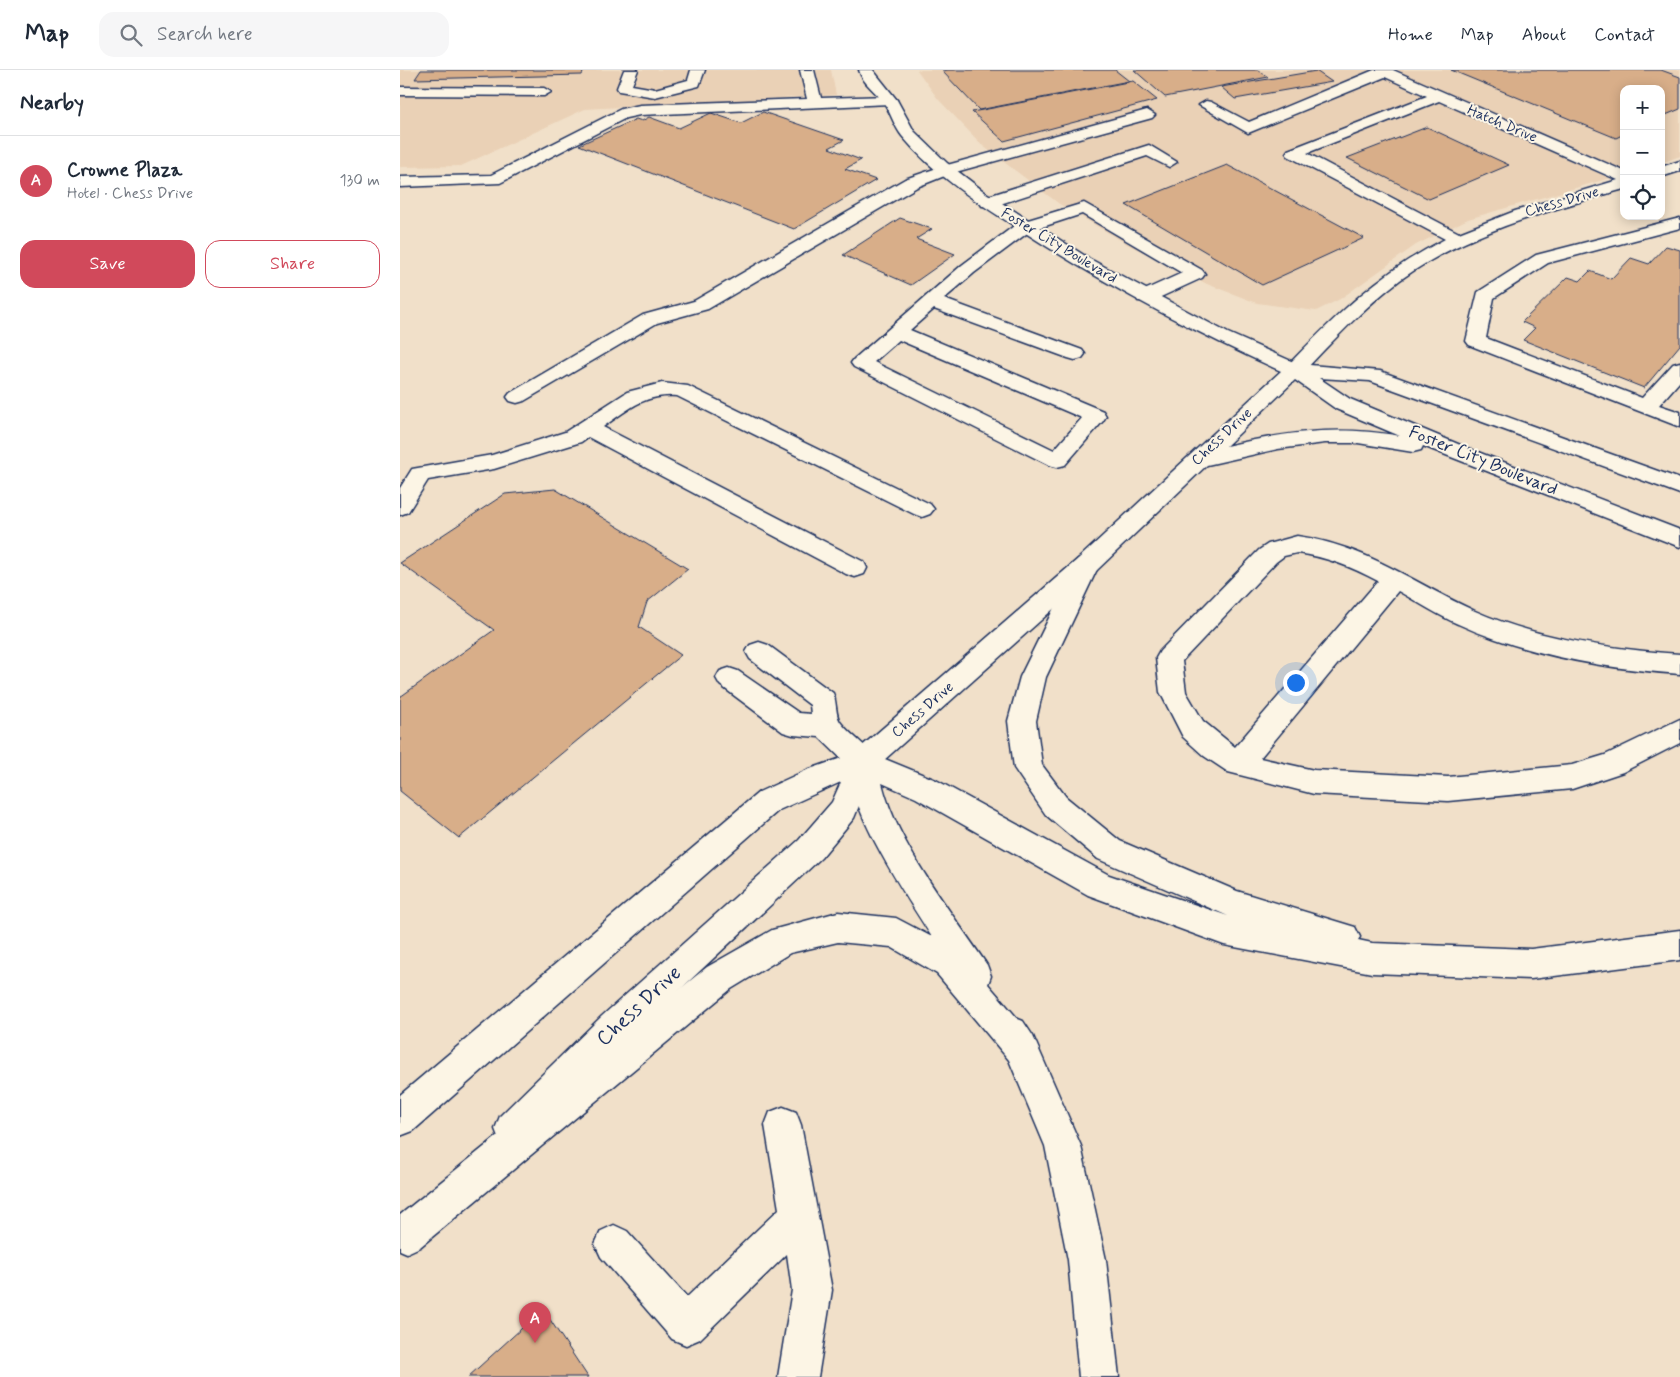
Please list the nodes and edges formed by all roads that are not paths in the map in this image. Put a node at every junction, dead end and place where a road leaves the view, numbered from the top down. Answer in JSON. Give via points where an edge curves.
{"nodes":[{"id":1,"x":631,"y":70,"type":"edge"},
{"id":2,"x":698,"y":70,"type":"edge"},
{"id":3,"x":806,"y":70,"type":"edge"},
{"id":4,"x":866,"y":70,"type":"edge"},
{"id":5,"x":1383,"y":71,"type":"edge"},
{"id":6,"x":400,"y":91,"type":"edge"},
{"id":7,"x":544,"y":92,"type":"dead end"},
{"id":8,"x":1439,"y":96,"type":"junction"},
{"id":9,"x":890,"y":100,"type":"junction"},
{"id":10,"x":815,"y":103,"type":"junction"},
{"id":11,"x":1206,"y":105,"type":"dead end"},
{"id":12,"x":1147,"y":115,"type":"dead end"},
{"id":13,"x":1169,"y":162,"type":"dead end"},
{"id":14,"x":1680,"y":166,"type":"edge"},
{"id":15,"x":946,"y":170,"type":"junction"},
{"id":16,"x":1665,"y":171,"type":"edge"},
{"id":17,"x":1620,"y":175,"type":"edge"},
{"id":18,"x":400,"y":182,"type":"edge"},
{"id":19,"x":1046,"y":183,"type":"junction"},
{"id":20,"x":1620,"y":185,"type":"edge"},
{"id":21,"x":988,"y":202,"type":"junction"},
{"id":22,"x":1084,"y":208,"type":"junction"},
{"id":23,"x":1680,"y":223,"type":"edge"},
{"id":24,"x":1024,"y":227,"type":"junction"},
{"id":25,"x":1457,"y":239,"type":"junction"},
{"id":26,"x":1145,"y":297,"type":"junction"},
{"id":27,"x":931,"y":301,"type":"junction"},
{"id":28,"x":896,"y":331,"type":"junction"},
{"id":29,"x":1075,"y":354,"type":"dead end"},
{"id":30,"x":1680,"y":368,"type":"edge"},
{"id":31,"x":1294,"y":370,"type":"junction"},
{"id":32,"x":517,"y":397,"type":"dead end"},
{"id":33,"x":1646,"y":407,"type":"junction"},
{"id":34,"x":1680,"y":420,"type":"edge"},
{"id":35,"x":587,"y":427,"type":"junction"},
{"id":36,"x":1462,"y":454,"type":"junction"},
{"id":37,"x":1200,"y":459,"type":"junction"},
{"id":38,"x":1680,"y":487,"type":"edge"},
{"id":39,"x":400,"y":507,"type":"edge"},
{"id":40,"x":922,"y":509,"type":"dead end"},
{"id":41,"x":1680,"y":538,"type":"edge"},
{"id":42,"x":1086,"y":566,"type":"junction"},
{"id":43,"x":854,"y":568,"type":"dead end"},
{"id":44,"x":1394,"y":579,"type":"junction"},
{"id":45,"x":759,"y":652,"type":"dead end"},
{"id":46,"x":1680,"y":664,"type":"edge"},
{"id":47,"x":729,"y":678,"type":"dead end"},
{"id":48,"x":826,"y":726,"type":"junction"},
{"id":49,"x":1680,"y":730,"type":"edge"},
{"id":50,"x":863,"y":762,"type":"junction"},
{"id":51,"x":1238,"y":764,"type":"junction"},
{"id":52,"x":1680,"y":945,"type":"edge"},
{"id":53,"x":1531,"y":964,"type":"junction"},
{"id":54,"x":1021,"y":1048,"type":"junction"},
{"id":55,"x":400,"y":1118,"type":"edge"},
{"id":56,"x":783,"y":1125,"type":"dead end"},
{"id":57,"x":799,"y":1216,"type":"junction"},
{"id":58,"x":404,"y":1237,"type":"edge"},
{"id":59,"x":614,"y":1244,"type":"dead end"},
{"id":60,"x":798,"y":1377,"type":"edge"},
{"id":61,"x":1099,"y":1377,"type":"edge"}],
"edges":[{"from":1,"to":2,"type":"main road","via":[[624,88],[655,93],[694,84]]},
{"from":3,"to":10,"type":"main road"},
{"from":4,"to":9,"type":"main road","name":"Foster City Boulevard"},
{"from":5,"to":8,"type":"main road","name":"Hatch Drive"},
{"from":5,"to":11,"type":"main road","via":[[1248,128]]},
{"from":6,"to":7,"type":"main road"},
{"from":8,"to":17,"type":"main road","name":"Hatch Drive"},
{"from":8,"to":25,"type":"main road","via":[[1294,153]]},
{"from":9,"to":10,"type":"main road"},
{"from":9,"to":15,"type":"main road","name":"Foster City Boulevard","via":[[908,134]]},
{"from":10,"to":18,"type":"main road","via":[[640,110],[621,114],[494,180]]},
{"from":12,"to":15,"type":"main road"},
{"from":13,"to":19,"type":"main road","via":[[1149,150]]},
{"from":14,"to":16,"type":"main road"},
{"from":15,"to":21,"type":"main road","name":"Foster City Boulevard"},
{"from":15,"to":32,"type":"main road","via":[[911,183],[701,305],[650,319]]},
{"from":19,"to":21,"type":"main road"},
{"from":19,"to":22,"type":"main road"},
{"from":20,"to":25,"type":"main road","name":"Chess Drive","via":[[1532,210]]},
{"from":21,"to":24,"type":"main road","name":"Foster City Boulevard"},
{"from":22,"to":24,"type":"main road"},
{"from":22,"to":26,"type":"main road","via":[[1196,274]]},
{"from":23,"to":33,"type":"main road","via":[[1542,259],[1485,296],[1476,341]]},
{"from":24,"to":26,"type":"main road","name":"Foster City Boulevard"},
{"from":24,"to":27,"type":"main road"},
{"from":25,"to":31,"type":"main road","name":"Chess Drive","via":[[1406,268],[1366,298]]},
{"from":26,"to":31,"type":"main road","name":"Foster City Boulevard"},
{"from":27,"to":28,"type":"main road"},
{"from":27,"to":29,"type":"main road"},
{"from":28,"to":28,"type":"main road","via":[[861,362],[1057,460],[1095,416]]},
{"from":30,"to":33,"type":"main road"},
{"from":31,"to":36,"type":"main road","name":"Foster City Boulevard","via":[[1343,404]]},
{"from":31,"to":37,"type":"main road","name":"Chess Drive"},
{"from":31,"to":38,"type":"main road","name":"Foster City Boulevard","via":[[1373,375]]},
{"from":33,"to":34,"type":"main road"},
{"from":35,"to":39,"type":"main road","via":[[572,436],[494,462],[420,474]]},
{"from":35,"to":40,"type":"main road","via":[[634,396],[662,389],[681,390]]},
{"from":35,"to":43,"type":"main road"},
{"from":36,"to":37,"type":"main road","via":[[1376,438],[1327,436],[1260,445]]},
{"from":36,"to":41,"type":"main road","name":"Foster City Boulevard"},
{"from":37,"to":42,"type":"main road","name":"Chess Drive"},
{"from":42,"to":50,"type":"main road","name":"Chess Drive"},
{"from":42,"to":53,"type":"main road","via":[[1033,677],[1022,721],[1028,768],[1056,806],[1109,850],[1233,904],[1375,946]]},
{"from":44,"to":46,"type":"main road","via":[[1485,625],[1559,647],[1643,662]]},
{"from":44,"to":51,"type":"main road"},
{"from":44,"to":51,"type":"main road","via":[[1326,547],[1300,543],[1276,550],[1169,658],[1173,692],[1193,729]]},
{"from":45,"to":48,"type":"main road","via":[[823,700]]},
{"from":47,"to":48,"type":"main road","via":[[794,724]]},
{"from":48,"to":50,"type":"main road"},
{"from":49,"to":51,"type":"main road","via":[[1613,764],[1572,777],[1448,789],[1314,782]]},
{"from":50,"to":53,"type":"main road","via":[[926,789],[1099,885],[1224,930],[1372,958]]},
{"from":50,"to":54,"type":"main road","via":[[873,805],[891,845]]},
{"from":50,"to":55,"type":"main road","name":"Chess Drive","via":[[817,778],[769,801]]},
{"from":50,"to":58,"type":"main road","name":"Chess Drive","via":[[844,809],[810,849],[614,1028]]},
{"from":52,"to":53,"type":"main road"},
{"from":54,"to":58,"type":"main road","via":[[948,963],[896,933],[838,927],[783,940],[719,978]]},
{"from":54,"to":61,"type":"main road","via":[[1063,1146],[1087,1260]]},
{"from":56,"to":57,"type":"main road"},
{"from":57,"to":59,"type":"main road","via":[[686,1325]]},
{"from":57,"to":60,"type":"main road","via":[[812,1290]]}]}
